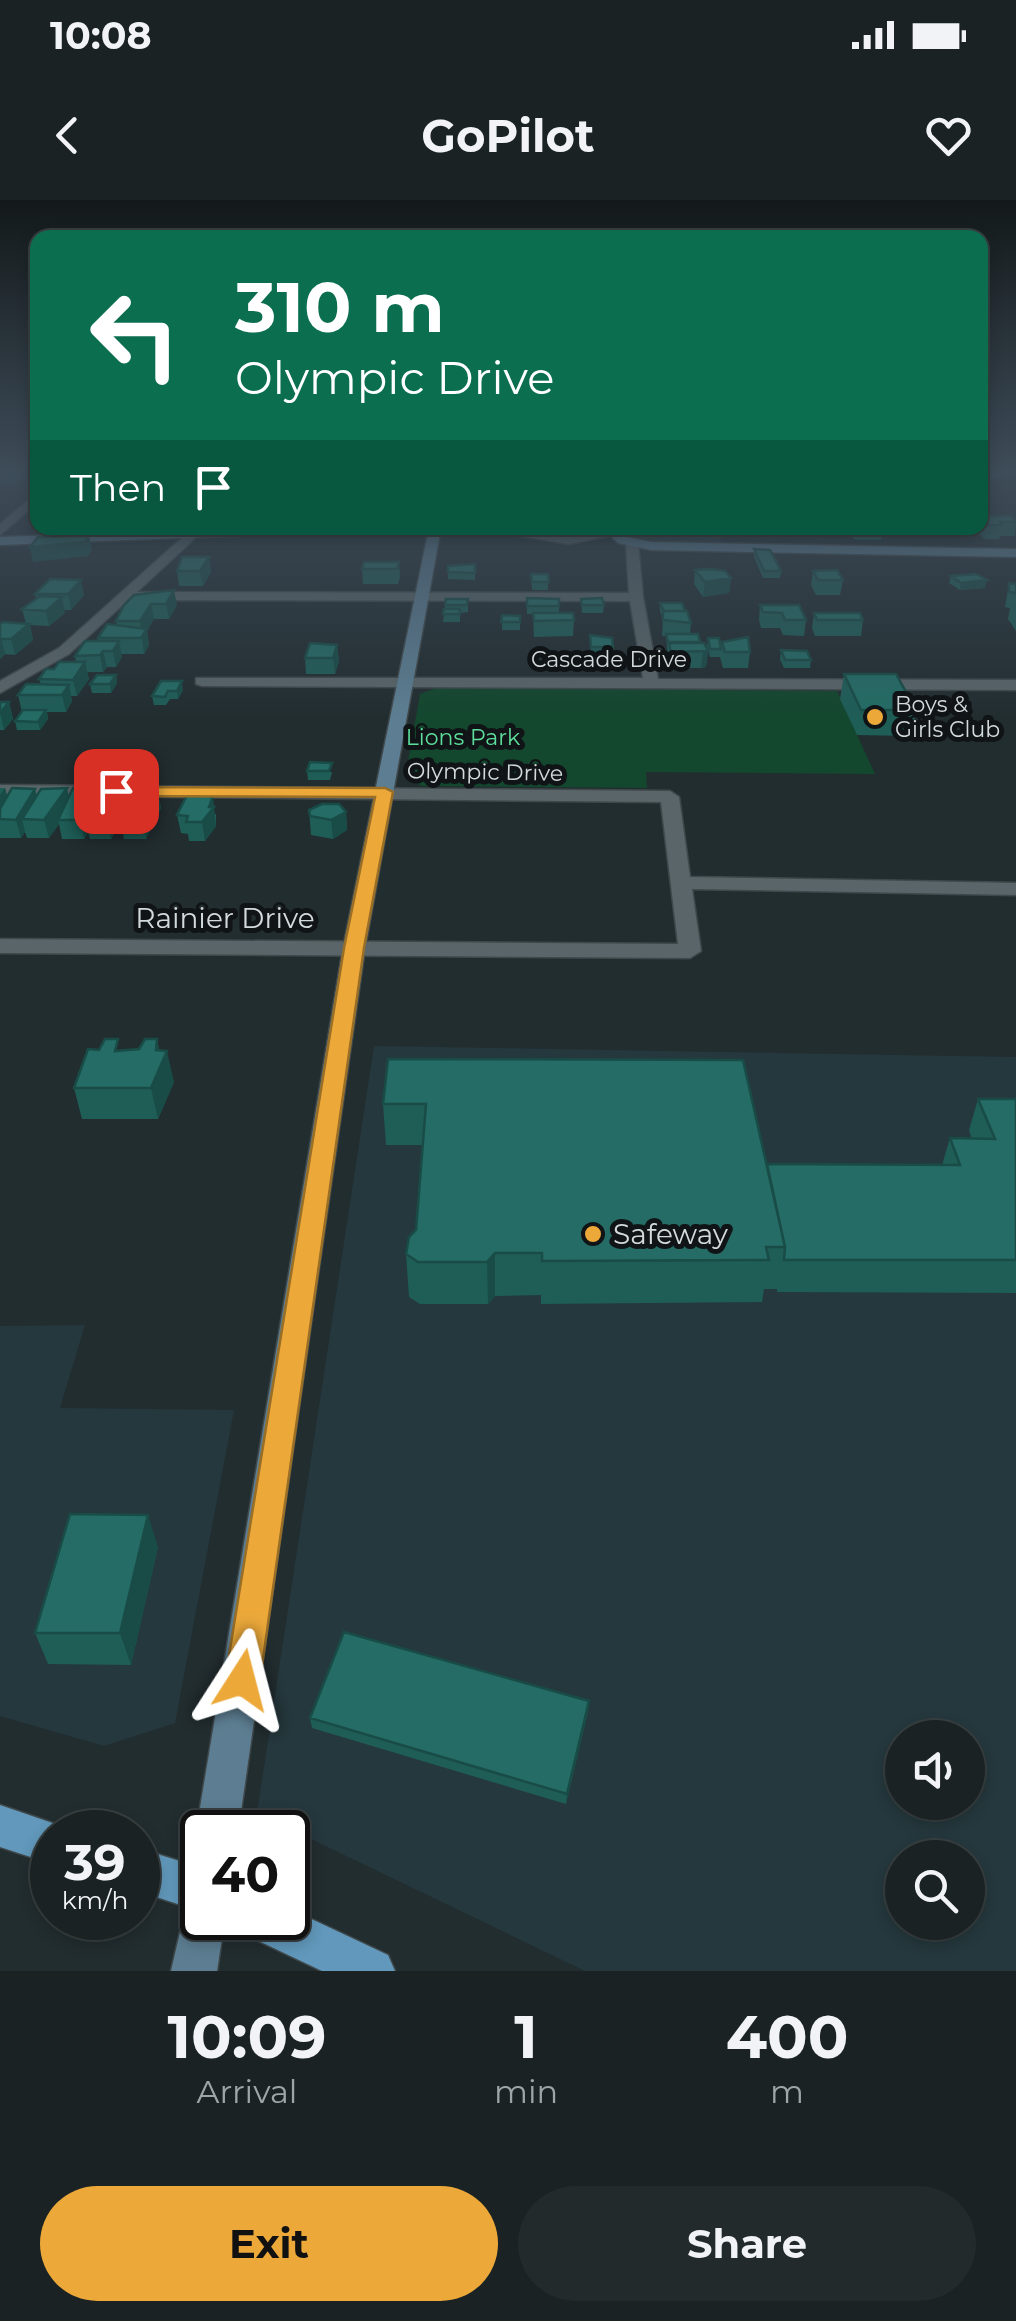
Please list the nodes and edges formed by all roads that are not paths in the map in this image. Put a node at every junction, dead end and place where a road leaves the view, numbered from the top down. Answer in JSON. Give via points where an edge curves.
{"nodes":[{"id":1,"x":171,"y":554,"type":"edge"},
{"id":2,"x":430,"y":554,"type":"edge"},
{"id":3,"x":633,"y":554,"type":"edge"},
{"id":4,"x":126,"y":596,"type":"junction"},
{"id":5,"x":422,"y":596,"type":"junction"},
{"id":6,"x":636,"y":597,"type":"junction"},
{"id":7,"x":0,"y":676,"type":"edge"},
{"id":8,"x":23,"y":677,"type":"junction"},
{"id":9,"x":202,"y":681,"type":"dead end"},
{"id":10,"x":407,"y":682,"type":"junction"},
{"id":11,"x":651,"y":682,"type":"junction"},
{"id":12,"x":1016,"y":686,"type":"edge"},
{"id":13,"x":0,"y":688,"type":"edge"},
{"id":14,"x":0,"y":790,"type":"edge"},
{"id":15,"x":385,"y":792,"type":"junction"},
{"id":16,"x":681,"y":884,"type":"junction"},
{"id":17,"x":1016,"y":889,"type":"edge"},
{"id":18,"x":0,"y":946,"type":"edge"},
{"id":19,"x":354,"y":948,"type":"junction"},
{"id":20,"x":221,"y":1810,"type":"edge"},
{"id":21,"x":0,"y":1826,"type":"edge"},
{"id":22,"x":30,"y":1836,"type":"edge"},
{"id":23,"x":200,"y":1940,"type":"edge"},
{"id":24,"x":306,"y":1940,"type":"edge"},
{"id":25,"x":194,"y":1971,"type":"edge"},
{"id":26,"x":372,"y":1971,"type":"edge"}],
"edges":[{"from":1,"to":4,"type":"street"},
{"from":2,"to":5,"type":"street"},
{"from":3,"to":6,"type":"street"},
{"from":4,"to":5,"type":"street"},
{"from":4,"to":8,"type":"street"},
{"from":5,"to":6,"type":"street"},
{"from":5,"to":10,"type":"street"},
{"from":6,"to":11,"type":"street"},
{"from":7,"to":8,"type":"street"},
{"from":8,"to":13,"type":"street"},
{"from":9,"to":10,"type":"street","name":"Cascade Drive"},
{"from":10,"to":11,"type":"street","name":"Cascade Drive"},
{"from":10,"to":15,"type":"street"},
{"from":11,"to":12,"type":"street","name":"Cascade Drive"},
{"from":14,"to":15,"type":"street","name":"Olympic Drive"},
{"from":15,"to":16,"type":"street","name":"Olympic Drive","via":[[670,797]]},
{"from":15,"to":19,"type":"street"},
{"from":16,"to":17,"type":"street"},
{"from":16,"to":19,"type":"street","name":"Rainier Drive","via":[[690,951]]},
{"from":18,"to":19,"type":"street","name":"Rainier Drive"},
{"from":19,"to":20,"type":"street"},
{"from":21,"to":22,"type":"main road"},
{"from":23,"to":25,"type":"street"},
{"from":24,"to":26,"type":"main road"}]}
